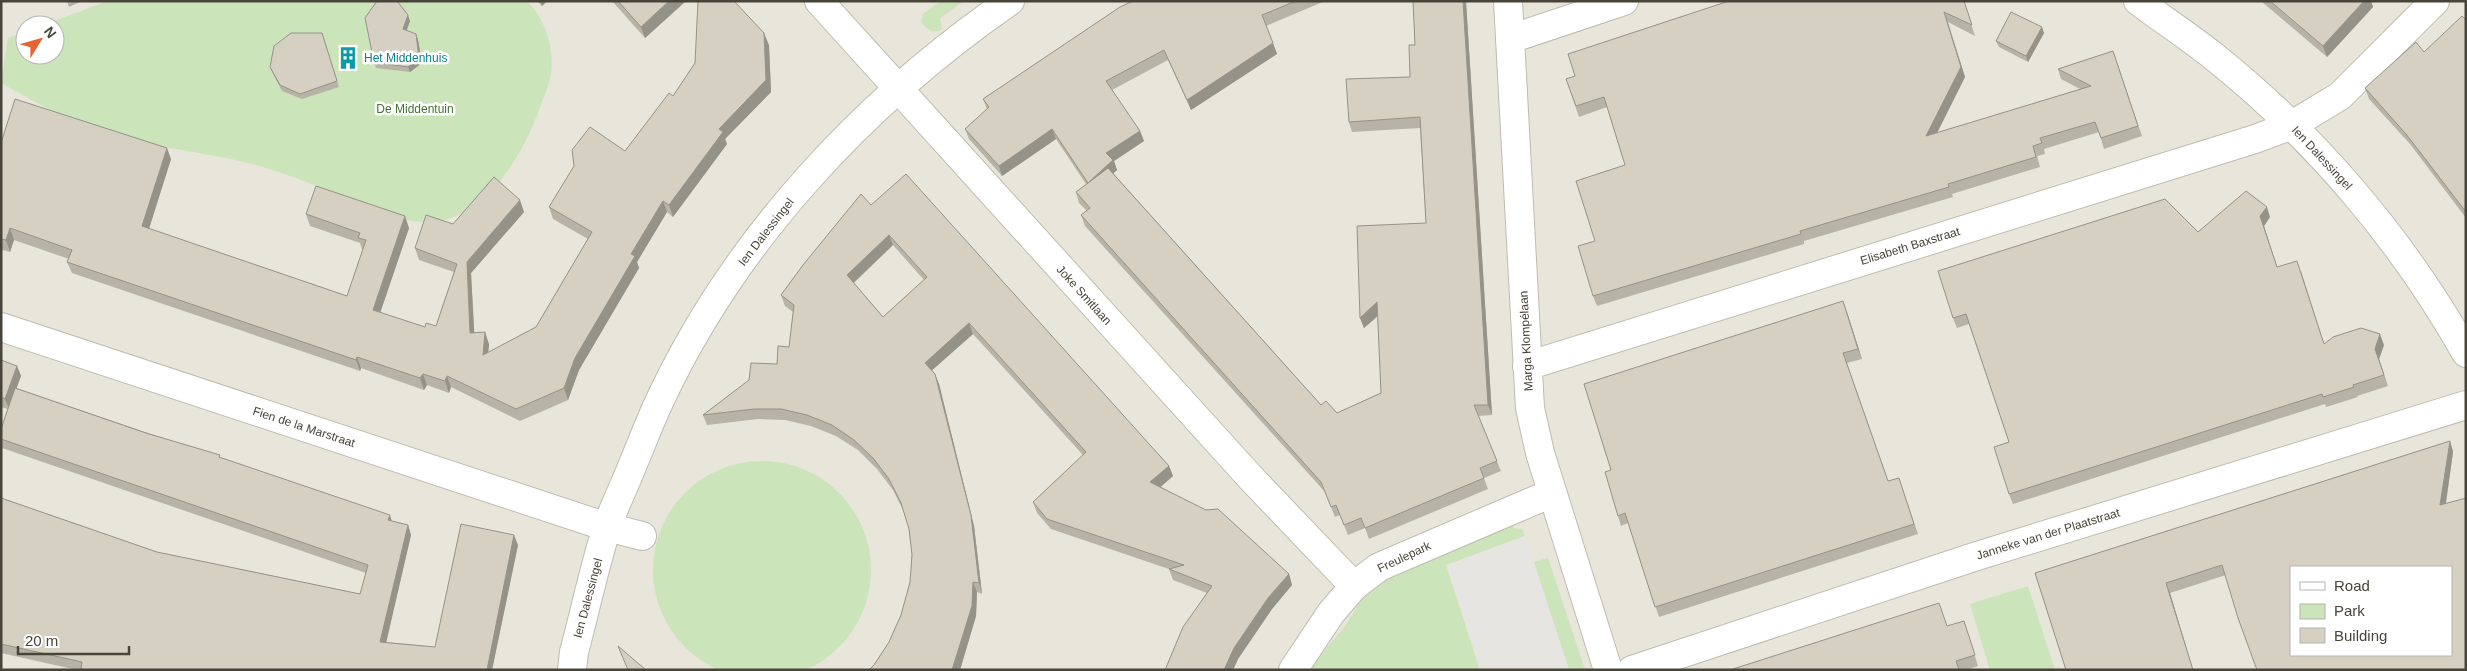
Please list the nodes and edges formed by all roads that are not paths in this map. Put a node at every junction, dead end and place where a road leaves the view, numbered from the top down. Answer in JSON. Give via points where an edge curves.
{"nodes":[{"id":1,"x":819,"y":1,"type":"edge"},
{"id":2,"x":1010,"y":1,"type":"edge"},
{"id":3,"x":1508,"y":1,"type":"edge"},
{"id":4,"x":1624,"y":1,"type":"edge"},
{"id":5,"x":2138,"y":1,"type":"edge"},
{"id":6,"x":2435,"y":1,"type":"edge"},
{"id":7,"x":1510,"y":39,"type":"junction"},
{"id":8,"x":898,"y":88,"type":"junction"},
{"id":9,"x":2292,"y":125,"type":"junction"},
{"id":10,"x":1,"y":327,"type":"edge"},
{"id":11,"x":2466,"y":353,"type":"edge"},
{"id":12,"x":1528,"y":366,"type":"junction"},
{"id":13,"x":2466,"y":405,"type":"edge"},
{"id":14,"x":1552,"y":493,"type":"junction"},
{"id":15,"x":607,"y":527,"type":"junction"},
{"id":16,"x":642,"y":536,"type":"dead end"},
{"id":17,"x":1354,"y":586,"type":"junction"},
{"id":18,"x":572,"y":670,"type":"edge"},
{"id":19,"x":1293,"y":670,"type":"edge"},
{"id":20,"x":1608,"y":670,"type":"edge"},
{"id":21,"x":1632,"y":670,"type":"edge"}],
"edges":[{"from":1,"to":8,"type":"street","name":"Joke Smitlaan"},
{"from":2,"to":8,"type":"street","name":"Ien Dalessingel","via":[[937,54]]},
{"from":3,"to":7,"type":"street","name":"Marga Klompélaan"},
{"from":4,"to":7,"type":"street"},
{"from":5,"to":9,"type":"street","name":"Ien Dalessingel","via":[[2212,54]]},
{"from":6,"to":9,"type":"street","name":"Elisabeth Baxstraat","via":[[2340,96]]},
{"from":7,"to":12,"type":"street","name":"Marga Klompélaan"},
{"from":8,"to":15,"type":"street","name":"Ien Dalessingel","via":[[827,158],[775,218],[722,290],[659,400]]},
{"from":8,"to":17,"type":"street","name":"Joke Smitlaan","via":[[1250,477]]},
{"from":9,"to":11,"type":"street","name":"Ien Dalessingel","via":[[2349,187],[2402,253]]},
{"from":9,"to":12,"type":"street","name":"Elisabeth Baxstraat"},
{"from":10,"to":15,"type":"street","name":"Fien de la Marstraat"},
{"from":12,"to":14,"type":"street","name":"Marga Klompélaan","via":[[1530,408]]},
{"from":13,"to":21,"type":"street","name":"Janneke van der Plaatstraat","via":[[1977,556]]},
{"from":14,"to":17,"type":"street","name":"Freulepark","via":[[1379,567]]},
{"from":14,"to":20,"type":"street","name":"Marga Klompélaan"},
{"from":15,"to":16,"type":"street"},
{"from":15,"to":18,"type":"street","name":"Ien Dalessingel"},
{"from":17,"to":19,"type":"street","name":"Freulepark","via":[[1331,613]]}]}
